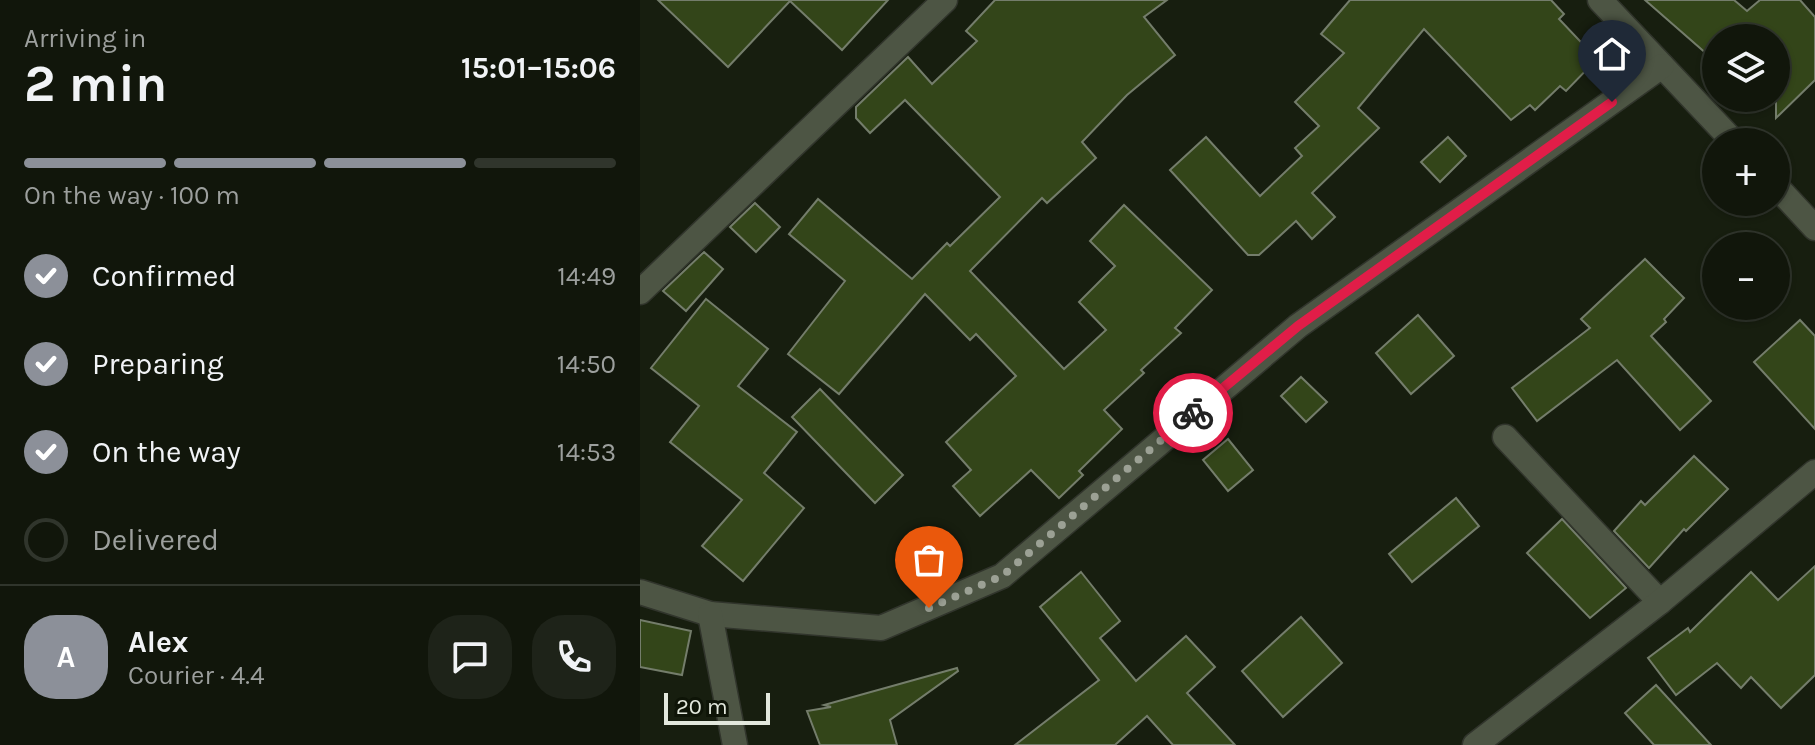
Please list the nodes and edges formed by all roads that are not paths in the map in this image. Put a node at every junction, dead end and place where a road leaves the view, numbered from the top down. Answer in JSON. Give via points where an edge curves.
{"nodes":[{"id":1,"x":945,"y":0,"type":"edge"},
{"id":2,"x":1600,"y":0,"type":"edge"},
{"id":3,"x":1662,"y":66,"type":"junction"},
{"id":4,"x":1721,"y":128,"type":"edge"},
{"id":5,"x":1790,"y":201,"type":"edge"},
{"id":6,"x":1815,"y":228,"type":"edge"},
{"id":7,"x":640,"y":292,"type":"edge"},
{"id":8,"x":1505,"y":437,"type":"dead end"},
{"id":9,"x":1815,"y":472,"type":"edge"},
{"id":10,"x":640,"y":592,"type":"edge"},
{"id":11,"x":1660,"y":602,"type":"junction"},
{"id":12,"x":710,"y":614,"type":"junction"},
{"id":13,"x":735,"y":745,"type":"edge"},
{"id":14,"x":1475,"y":745,"type":"edge"}],
"edges":[{"from":1,"to":7,"type":"street"},
{"from":2,"to":3,"type":"street"},
{"from":3,"to":4,"type":"street"},
{"from":3,"to":12,"type":"street","via":[[1298,326],[1002,576],[881,628]]},
{"from":5,"to":6,"type":"street"},
{"from":8,"to":11,"type":"street"},
{"from":9,"to":11,"type":"street"},
{"from":10,"to":12,"type":"street"},
{"from":11,"to":14,"type":"street"},
{"from":12,"to":13,"type":"street"}]}
